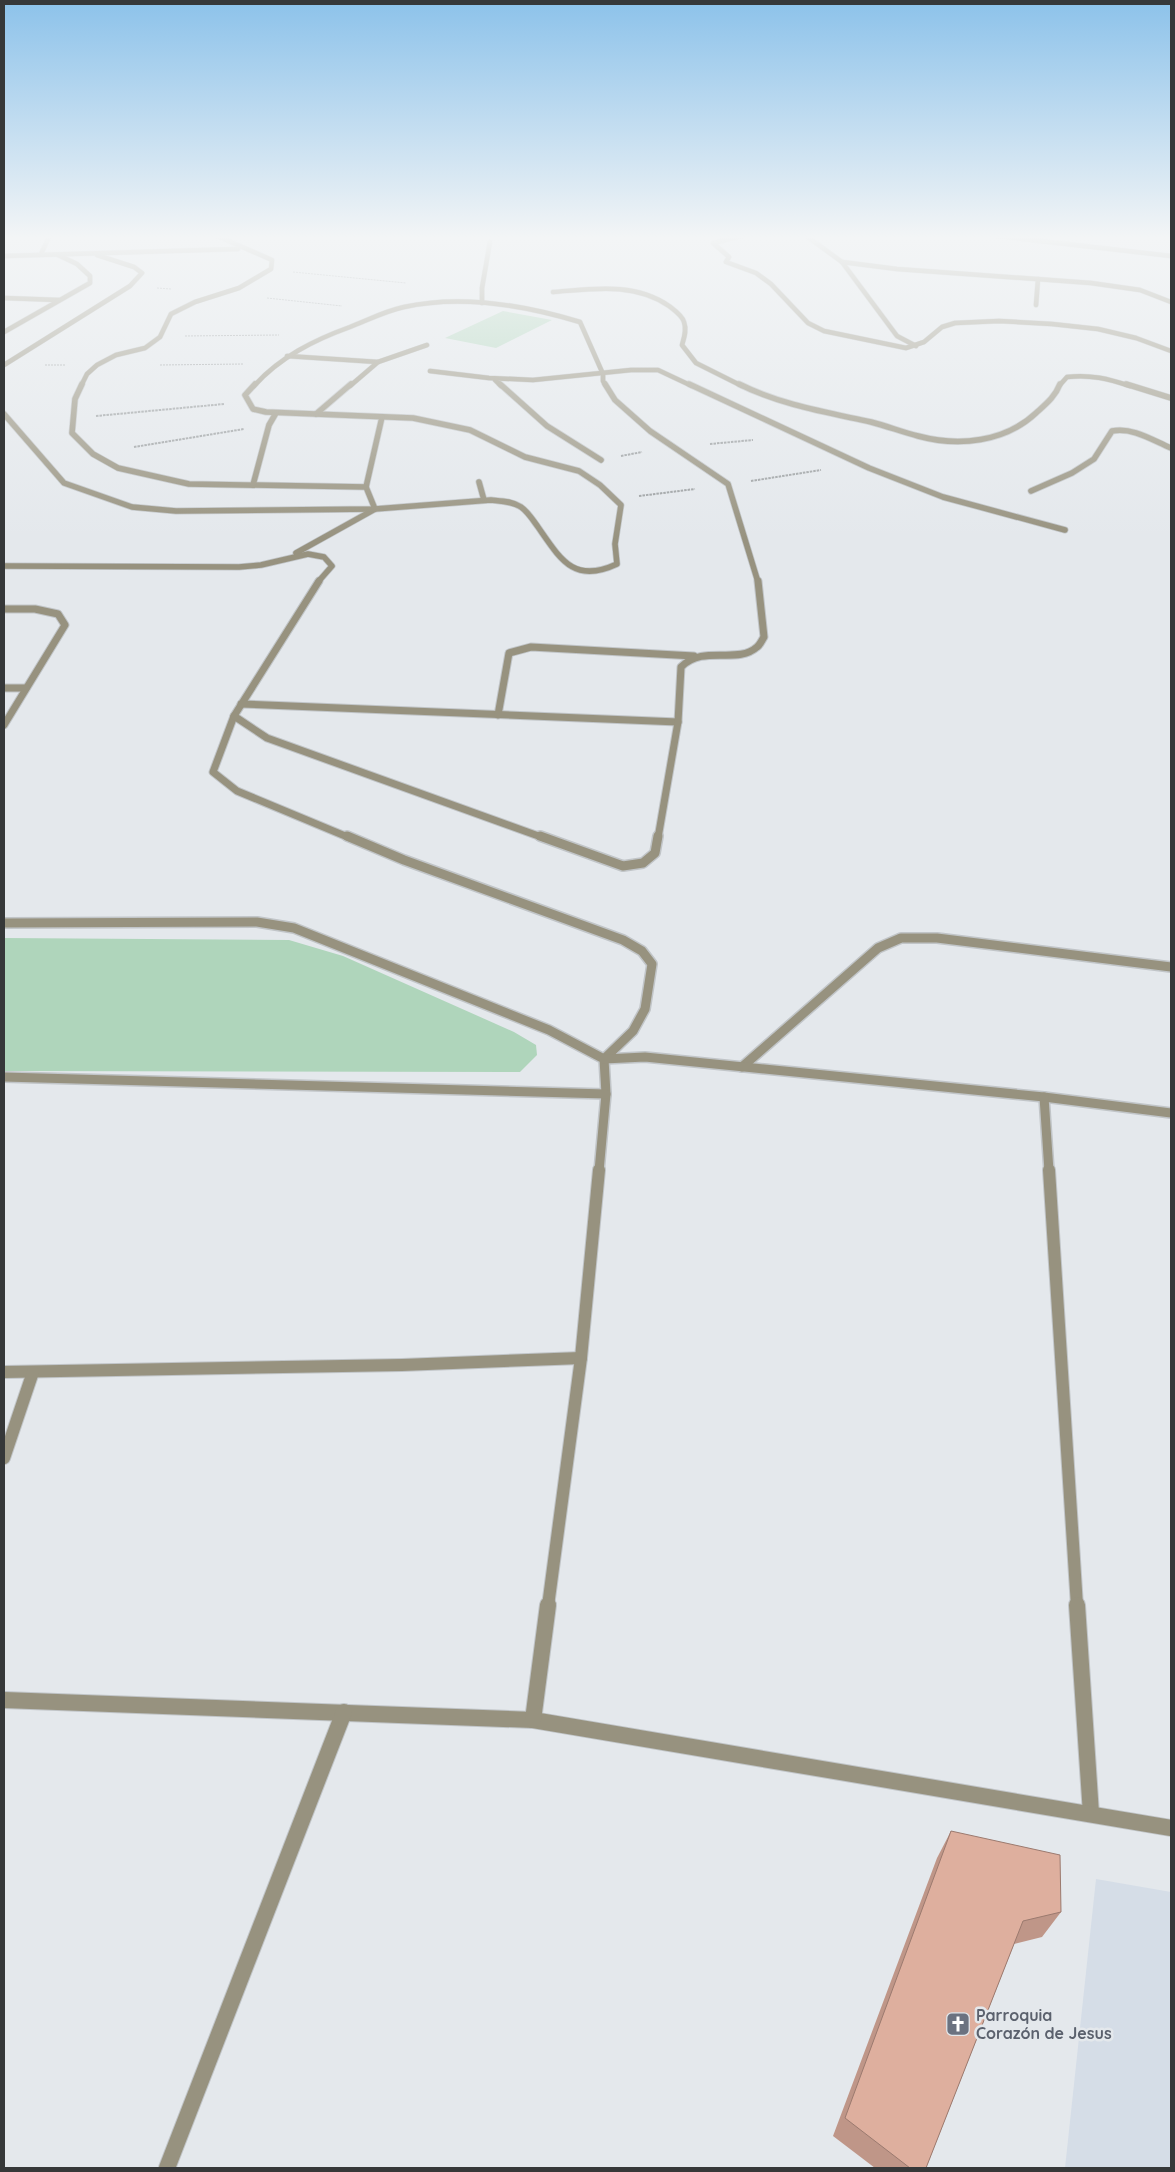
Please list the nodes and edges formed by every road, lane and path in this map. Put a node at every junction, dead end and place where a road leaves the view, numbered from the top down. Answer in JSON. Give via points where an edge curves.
{"nodes":[{"id":1,"x":50,"y":336,"type":"edge"},
{"id":2,"x":160,"y":336,"type":"edge"},
{"id":3,"x":325,"y":336,"type":"edge"},
{"id":4,"x":587,"y":336,"type":"edge"},
{"id":5,"x":684,"y":336,"type":"edge"},
{"id":6,"x":847,"y":336,"type":"edge"},
{"id":7,"x":898,"y":336,"type":"edge"},
{"id":8,"x":932,"y":336,"type":"edge"},
{"id":9,"x":1132,"y":336,"type":"edge"},
{"id":10,"x":427,"y":345,"type":"dead end"},
{"id":11,"x":916,"y":346,"type":"junction"},
{"id":12,"x":1171,"y":351,"type":"edge"},
{"id":13,"x":286,"y":356,"type":"junction"},
{"id":14,"x":378,"y":362,"type":"junction"},
{"id":15,"x":4,"y":365,"type":"edge"},
{"id":16,"x":430,"y":371,"type":"dead end"},
{"id":17,"x":604,"y":374,"type":"junction"},
{"id":18,"x":495,"y":380,"type":"junction"},
{"id":19,"x":1171,"y":398,"type":"edge"},
{"id":20,"x":250,"y":402,"type":"junction"},
{"id":21,"x":276,"y":413,"type":"junction"},
{"id":22,"x":4,"y":414,"type":"edge"},
{"id":23,"x":316,"y":414,"type":"junction"},
{"id":24,"x":382,"y":417,"type":"junction"},
{"id":25,"x":73,"y":419,"type":"junction"},
{"id":26,"x":269,"y":425,"type":"junction"},
{"id":27,"x":1171,"y":448,"type":"edge"},
{"id":28,"x":93,"y":454,"type":"junction"},
{"id":29,"x":601,"y":460,"type":"dead end"},
{"id":30,"x":479,"y":482,"type":"dead end"},
{"id":31,"x":253,"y":484,"type":"junction"},
{"id":32,"x":366,"y":487,"type":"junction"},
{"id":33,"x":1031,"y":491,"type":"dead end"},
{"id":34,"x":484,"y":500,"type":"junction"},
{"id":35,"x":375,"y":509,"type":"junction"},
{"id":36,"x":1065,"y":530,"type":"dead end"},
{"id":37,"x":288,"y":557,"type":"junction"},
{"id":38,"x":4,"y":566,"type":"edge"},
{"id":39,"x":4,"y":609,"type":"edge"},
{"id":40,"x":695,"y":656,"type":"junction"},
{"id":41,"x":4,"y":688,"type":"edge"},
{"id":42,"x":26,"y":688,"type":"junction"},
{"id":43,"x":241,"y":704,"type":"junction"},
{"id":44,"x":498,"y":715,"type":"junction"},
{"id":45,"x":234,"y":716,"type":"junction"},
{"id":46,"x":678,"y":722,"type":"junction"},
{"id":47,"x":4,"y":725,"type":"edge"},
{"id":48,"x":4,"y":923,"type":"edge"},
{"id":49,"x":1171,"y":967,"type":"edge"},
{"id":50,"x":604,"y":1059,"type":"junction"},
{"id":51,"x":742,"y":1067,"type":"junction"},
{"id":52,"x":4,"y":1077,"type":"edge"},
{"id":53,"x":606,"y":1094,"type":"junction"},
{"id":54,"x":1044,"y":1097,"type":"junction"},
{"id":55,"x":1171,"y":1113,"type":"edge"},
{"id":56,"x":581,"y":1358,"type":"junction"},
{"id":57,"x":4,"y":1372,"type":"edge"},
{"id":58,"x":33,"y":1372,"type":"junction"},
{"id":59,"x":4,"y":1458,"type":"edge"},
{"id":60,"x":4,"y":1700,"type":"edge"},
{"id":61,"x":344,"y":1712,"type":"junction"},
{"id":62,"x":533,"y":1720,"type":"junction"},
{"id":63,"x":1090,"y":1814,"type":"junction"},
{"id":64,"x":1171,"y":1828,"type":"edge"},
{"id":65,"x":167,"y":2168,"type":"edge"}],
"edges":[{"from":1,"to":15,"type":"street"},
{"from":2,"to":25,"type":"street","via":[[145,348],[116,356],[87,374],[75,399]]},
{"from":3,"to":13,"type":"street"},
{"from":4,"to":17,"type":"street"},
{"from":5,"to":19,"type":"street","via":[[682,345],[696,363],[766,397],[920,437],[946,440],[996,437],[1028,422],[1055,396],[1067,377],[1102,377]]},
{"from":6,"to":11,"type":"street","via":[[889,346]]},
{"from":7,"to":11,"type":"street"},
{"from":8,"to":11,"type":"street"},
{"from":9,"to":12,"type":"street"},
{"from":10,"to":14,"type":"street"},
{"from":13,"to":14,"type":"street"},
{"from":13,"to":20,"type":"street","via":[[259,378],[245,395]]},
{"from":14,"to":23,"type":"street"},
{"from":16,"to":18,"type":"street"},
{"from":17,"to":18,"type":"street"},
{"from":17,"to":36,"type":"street","via":[[658,370],[869,468],[943,497]]},
{"from":17,"to":40,"type":"street","via":[[603,381],[615,400],[650,431],[728,484],[758,582],[764,637],[756,647],[741,653]]},
{"from":18,"to":29,"type":"street","via":[[547,426]]},
{"from":20,"to":21,"type":"street","via":[[254,409]]},
{"from":20,"to":25,"type":"path"},
{"from":21,"to":23,"type":"street"},
{"from":21,"to":26,"type":"street"},
{"from":22,"to":35,"type":"street","via":[[64,483],[132,506],[176,511]]},
{"from":23,"to":24,"type":"street"},
{"from":24,"to":32,"type":"street"},
{"from":24,"to":34,"type":"street","via":[[413,418],[470,430],[525,457],[579,471],[621,505],[615,544],[617,564],[593,574],[579,572],[568,565],[523,508],[510,501]]},
{"from":25,"to":28,"type":"street","via":[[72,433]]},
{"from":26,"to":28,"type":"path"},
{"from":26,"to":31,"type":"street"},
{"from":27,"to":33,"type":"street","via":[[1131,432],[1112,431],[1108,433],[1103,450],[1094,459]]},
{"from":28,"to":31,"type":"street","via":[[118,468],[189,484]]},
{"from":30,"to":34,"type":"street"},
{"from":31,"to":32,"type":"street"},
{"from":32,"to":35,"type":"street"},
{"from":34,"to":35,"type":"street"},
{"from":35,"to":37,"type":"street"},
{"from":37,"to":38,"type":"street","via":[[262,565],[239,567]]},
{"from":37,"to":43,"type":"street","via":[[324,556],[332,566],[315,585]]},
{"from":39,"to":42,"type":"street","via":[[35,609],[58,614],[65,625]]},
{"from":40,"to":44,"type":"street","via":[[519,649],[509,654]]},
{"from":40,"to":46,"type":"street","via":[[681,667]]},
{"from":41,"to":42,"type":"street"},
{"from":42,"to":47,"type":"street"},
{"from":43,"to":44,"type":"street"},
{"from":43,"to":45,"type":"street"},
{"from":44,"to":46,"type":"street"},
{"from":45,"to":46,"type":"street","via":[[267,738],[623,866],[643,863],[655,853]]},
{"from":45,"to":50,"type":"street","via":[[214,772],[237,791],[404,860],[588,926],[642,951],[652,964],[644,1009],[632,1031]]},
{"from":48,"to":50,"type":"street","via":[[257,922],[294,928],[549,1030]]},
{"from":49,"to":51,"type":"street","via":[[937,938],[901,938],[878,948]]},
{"from":50,"to":51,"type":"street","via":[[645,1057]]},
{"from":50,"to":53,"type":"street"},
{"from":51,"to":54,"type":"street"},
{"from":52,"to":53,"type":"street"},
{"from":53,"to":56,"type":"street"},
{"from":54,"to":55,"type":"street"},
{"from":54,"to":63,"type":"street"},
{"from":56,"to":58,"type":"street"},
{"from":56,"to":62,"type":"street"},
{"from":57,"to":58,"type":"street"},
{"from":58,"to":59,"type":"street"},
{"from":60,"to":61,"type":"street"},
{"from":61,"to":62,"type":"street"},
{"from":61,"to":65,"type":"street"},
{"from":62,"to":63,"type":"street"},
{"from":63,"to":64,"type":"street"}]}
